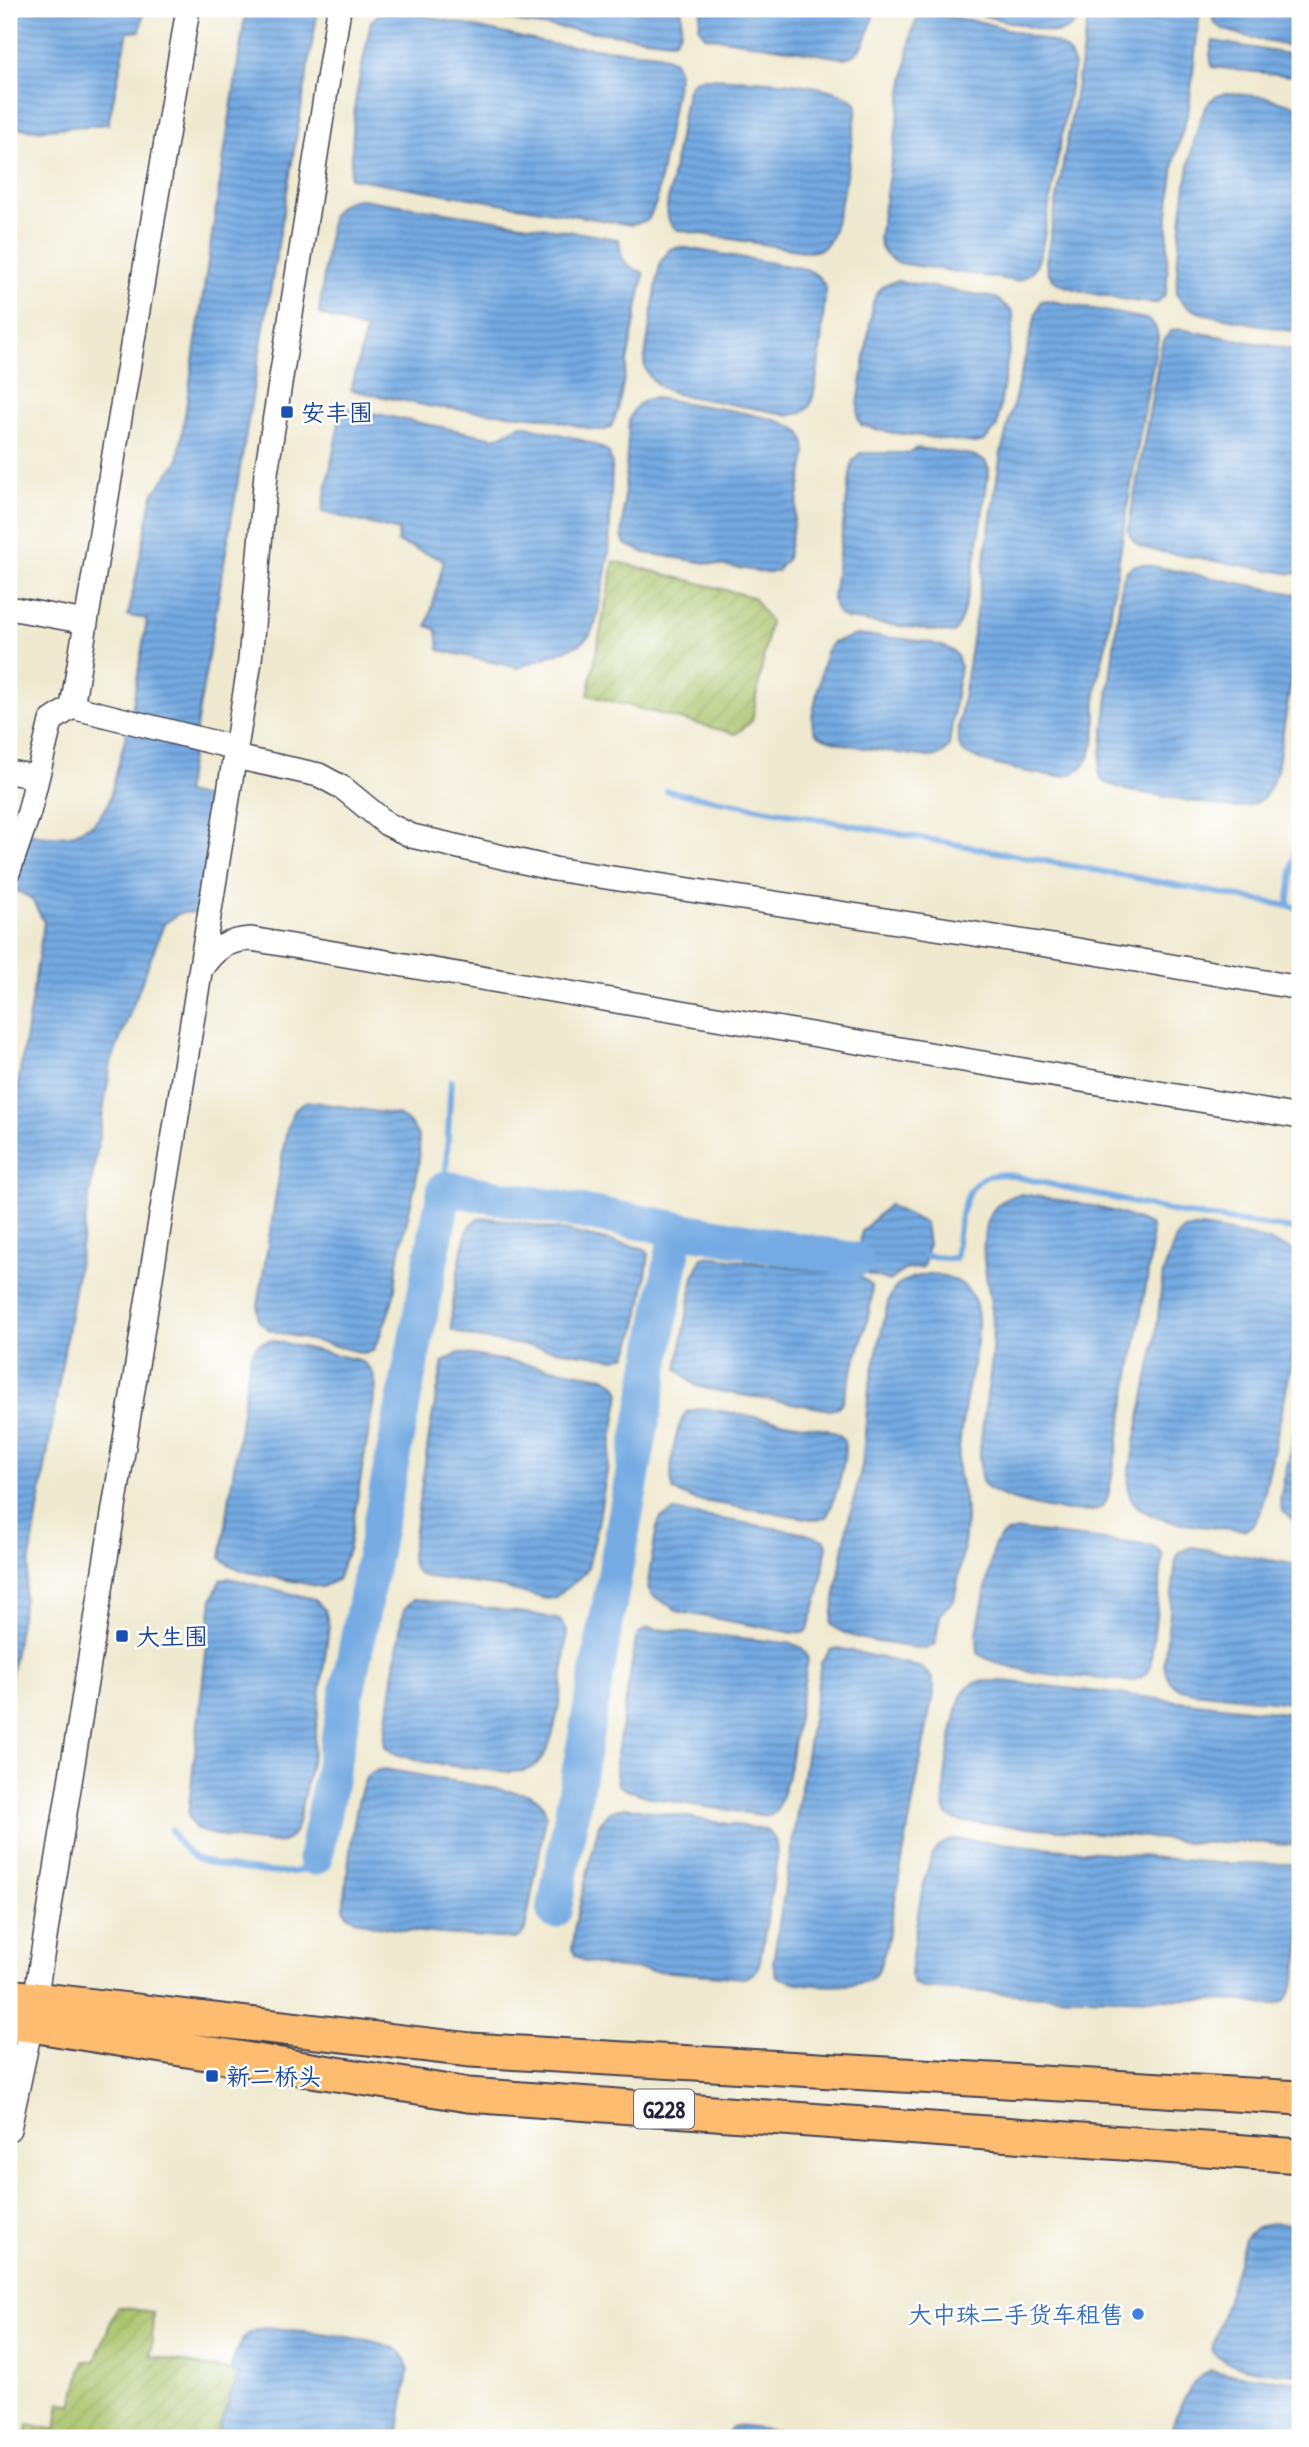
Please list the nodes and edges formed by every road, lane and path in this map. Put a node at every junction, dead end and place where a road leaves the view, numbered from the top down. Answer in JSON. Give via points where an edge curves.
{"nodes":[{"id":1,"x":188,"y":9,"type":"edge"},
{"id":2,"x":339,"y":9,"type":"edge"},
{"id":3,"x":9,"y":608,"type":"edge"},
{"id":4,"x":86,"y":622,"type":"junction"},
{"id":5,"x":72,"y":707,"type":"junction"},
{"id":6,"x":236,"y":753,"type":"junction"},
{"id":7,"x":9,"y":772,"type":"edge"},
{"id":8,"x":37,"y":778,"type":"junction"},
{"id":9,"x":9,"y":870,"type":"edge"},
{"id":10,"x":201,"y":969,"type":"junction"},
{"id":11,"x":1300,"y":988,"type":"edge"},
{"id":12,"x":1300,"y":1117,"type":"edge"},
{"id":13,"x":21,"y":2011,"type":"edge"},
{"id":14,"x":1300,"y":2098,"type":"edge"},
{"id":15,"x":9,"y":2129,"type":"edge"},
{"id":16,"x":1300,"y":2156,"type":"edge"}],
"edges":[{"from":1,"to":4,"type":"street"},
{"from":2,"to":6,"type":"street","via":[[266,473],[250,661]]},
{"from":3,"to":4,"type":"street"},
{"from":4,"to":5,"type":"street"},
{"from":5,"to":6,"type":"street"},
{"from":5,"to":8,"type":"street","via":[[51,721]]},
{"from":6,"to":10,"type":"street"},
{"from":6,"to":11,"type":"street","via":[[318,775],[344,788],[387,824],[412,836],[554,869]]},
{"from":7,"to":8,"type":"street"},
{"from":8,"to":9,"type":"street"},
{"from":10,"to":12,"type":"street","via":[[222,945],[251,939]]},
{"from":10,"to":13,"type":"street"},
{"from":13,"to":14,"type":"highway","number":"G228","via":[[471,2050]]},
{"from":13,"to":15,"type":"street"},
{"from":13,"to":16,"type":"highway","number":"G228","via":[[468,2095]]}]}
